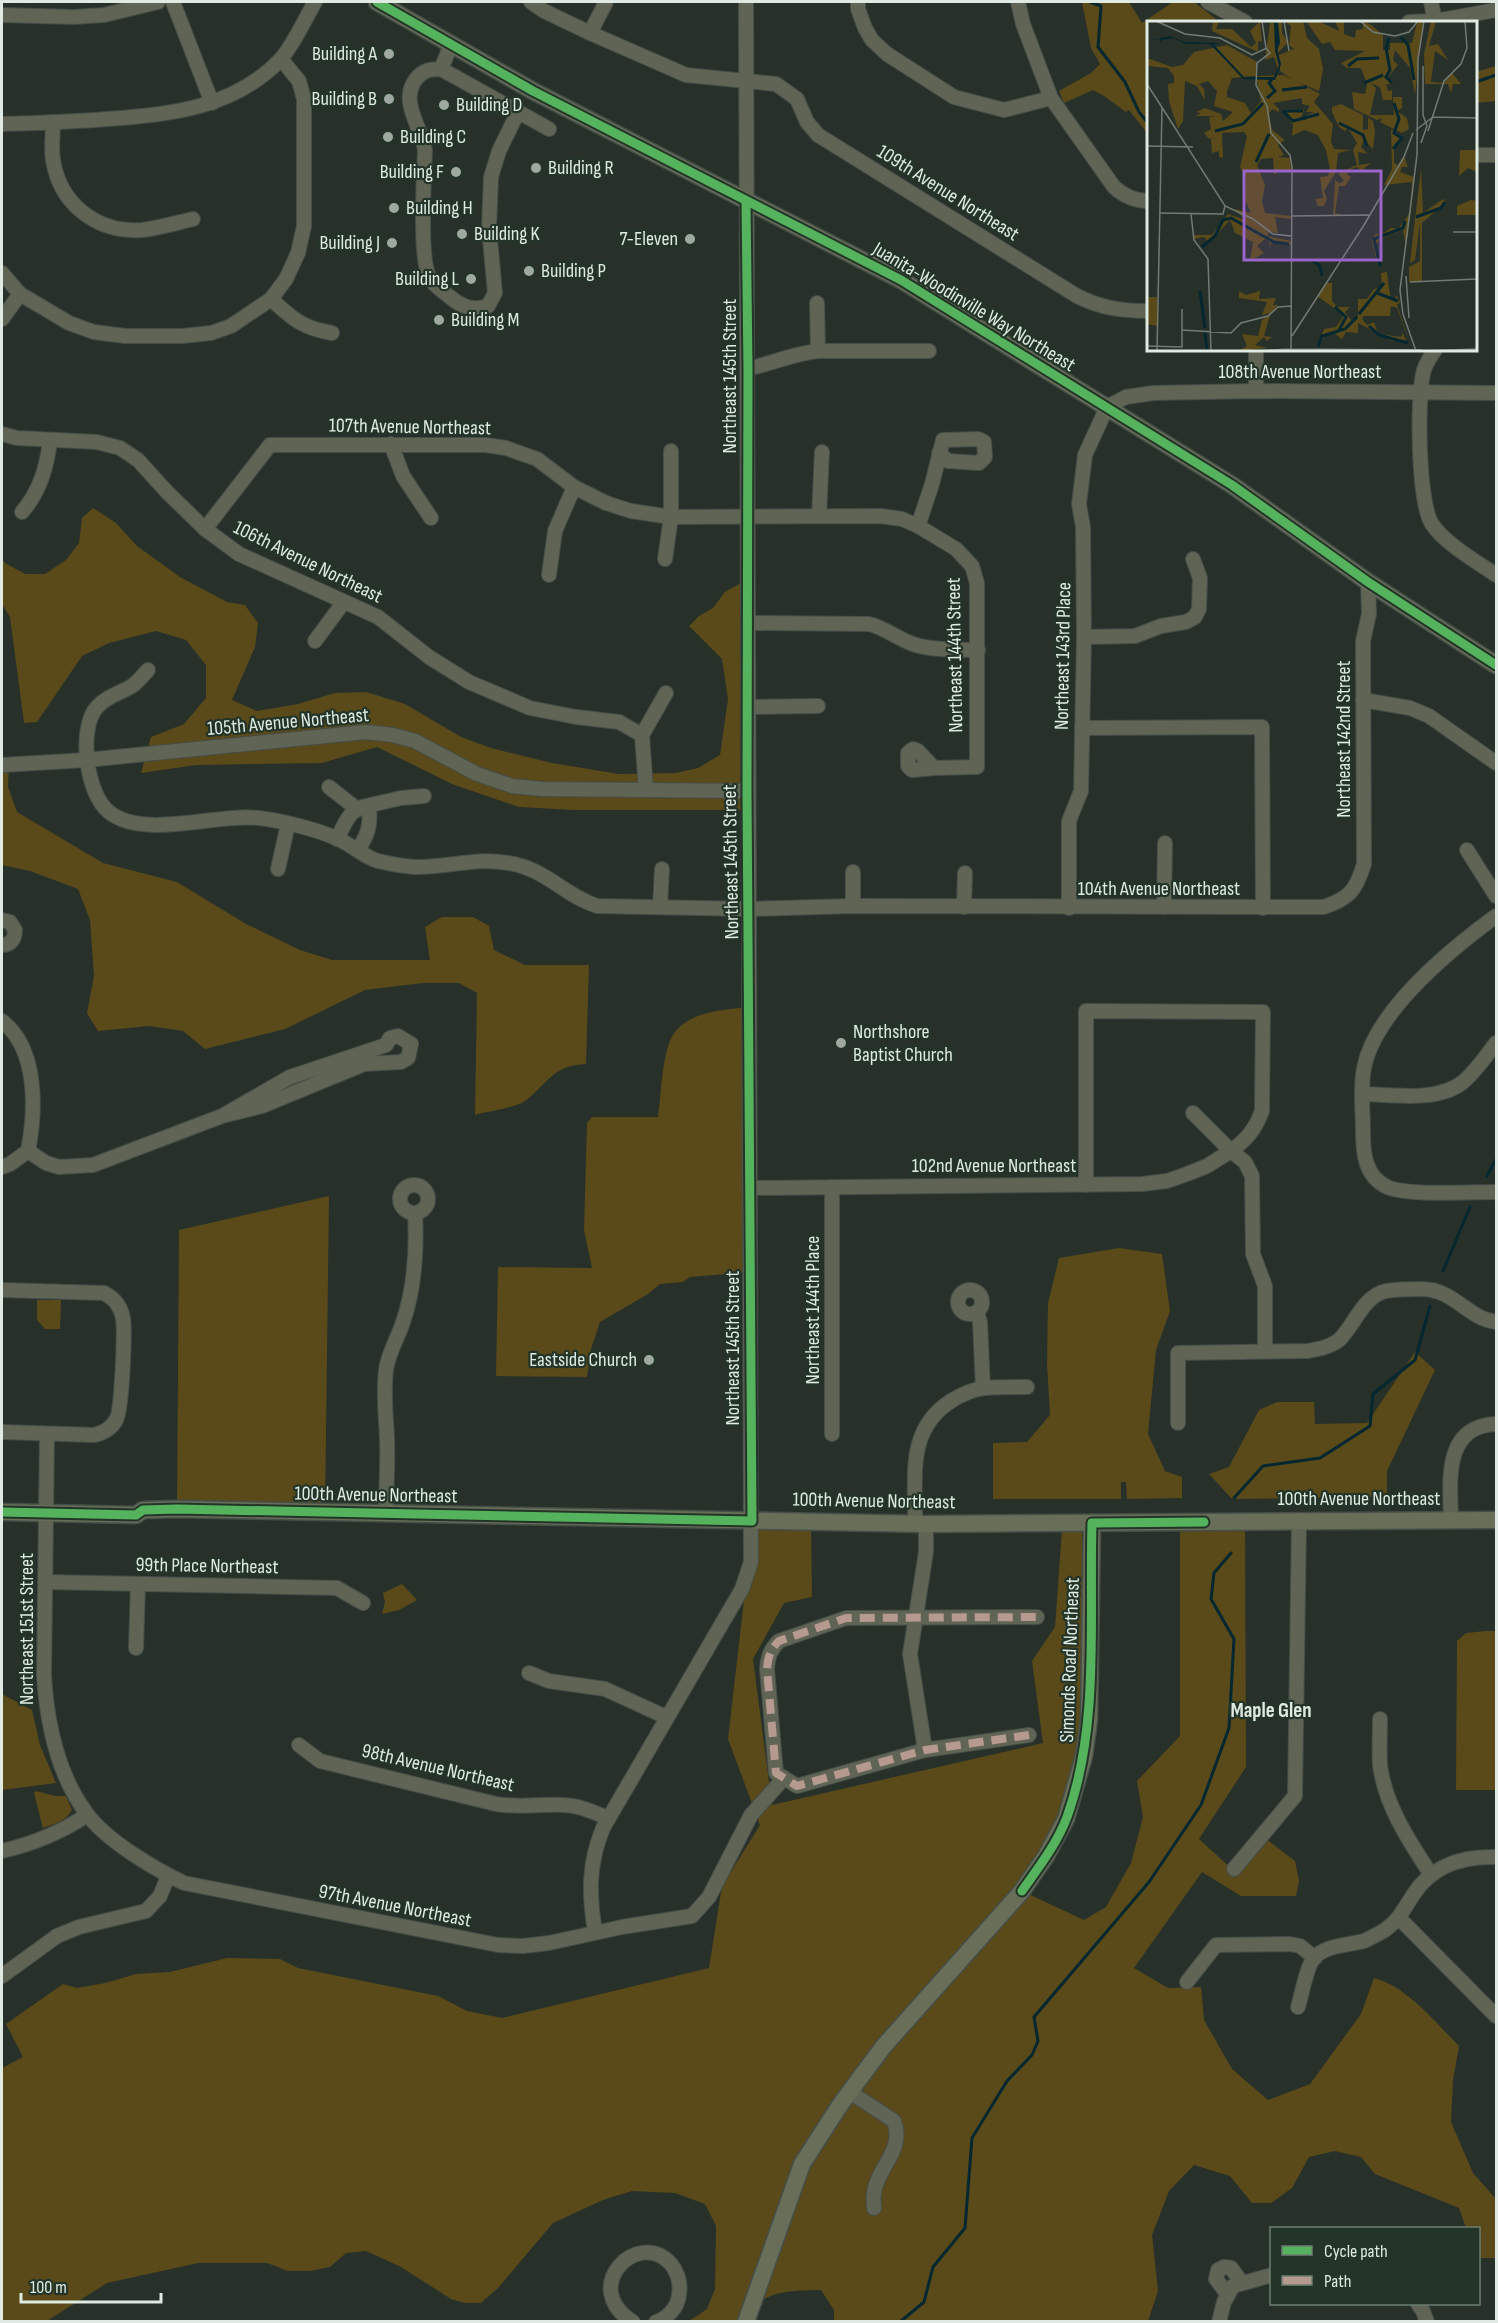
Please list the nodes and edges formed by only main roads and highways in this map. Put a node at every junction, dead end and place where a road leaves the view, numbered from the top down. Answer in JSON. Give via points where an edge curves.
{"nodes":[{"id":1,"x":377,"y":2,"type":"edge"},
{"id":2,"x":1497,"y":665,"type":"edge"},
{"id":3,"x":2,"y":1501,"type":"edge"},
{"id":4,"x":46,"y":1508,"type":"junction"},
{"id":5,"x":2,"y":1512,"type":"edge"},
{"id":6,"x":1497,"y":1520,"type":"edge"},
{"id":7,"x":1092,"y":1523,"type":"junction"},
{"id":8,"x":746,"y":2322,"type":"edge"}],
"edges":[{"from":1,"to":2,"type":"main road","name":"Juanita-Woodinville Way Northeast","via":[[533,91],[900,280],[1232,485],[1368,582]]},
{"from":3,"to":4,"type":"main road","name":"100th Avenue Northeast"},
{"from":4,"to":5,"type":"main road","name":"100th Avenue Northeast"},
{"from":4,"to":7,"type":"main road","name":"100th Avenue Northeast","via":[[136,1515],[143,1510]]},
{"from":6,"to":7,"type":"main road","name":"100th Avenue Northeast"},
{"from":7,"to":8,"type":"main road","name":"Simonds Road Northeast","via":[[1089,1720],[1084,1756],[1066,1819],[1022,1891],[883,2047],[802,2164]]}]}
